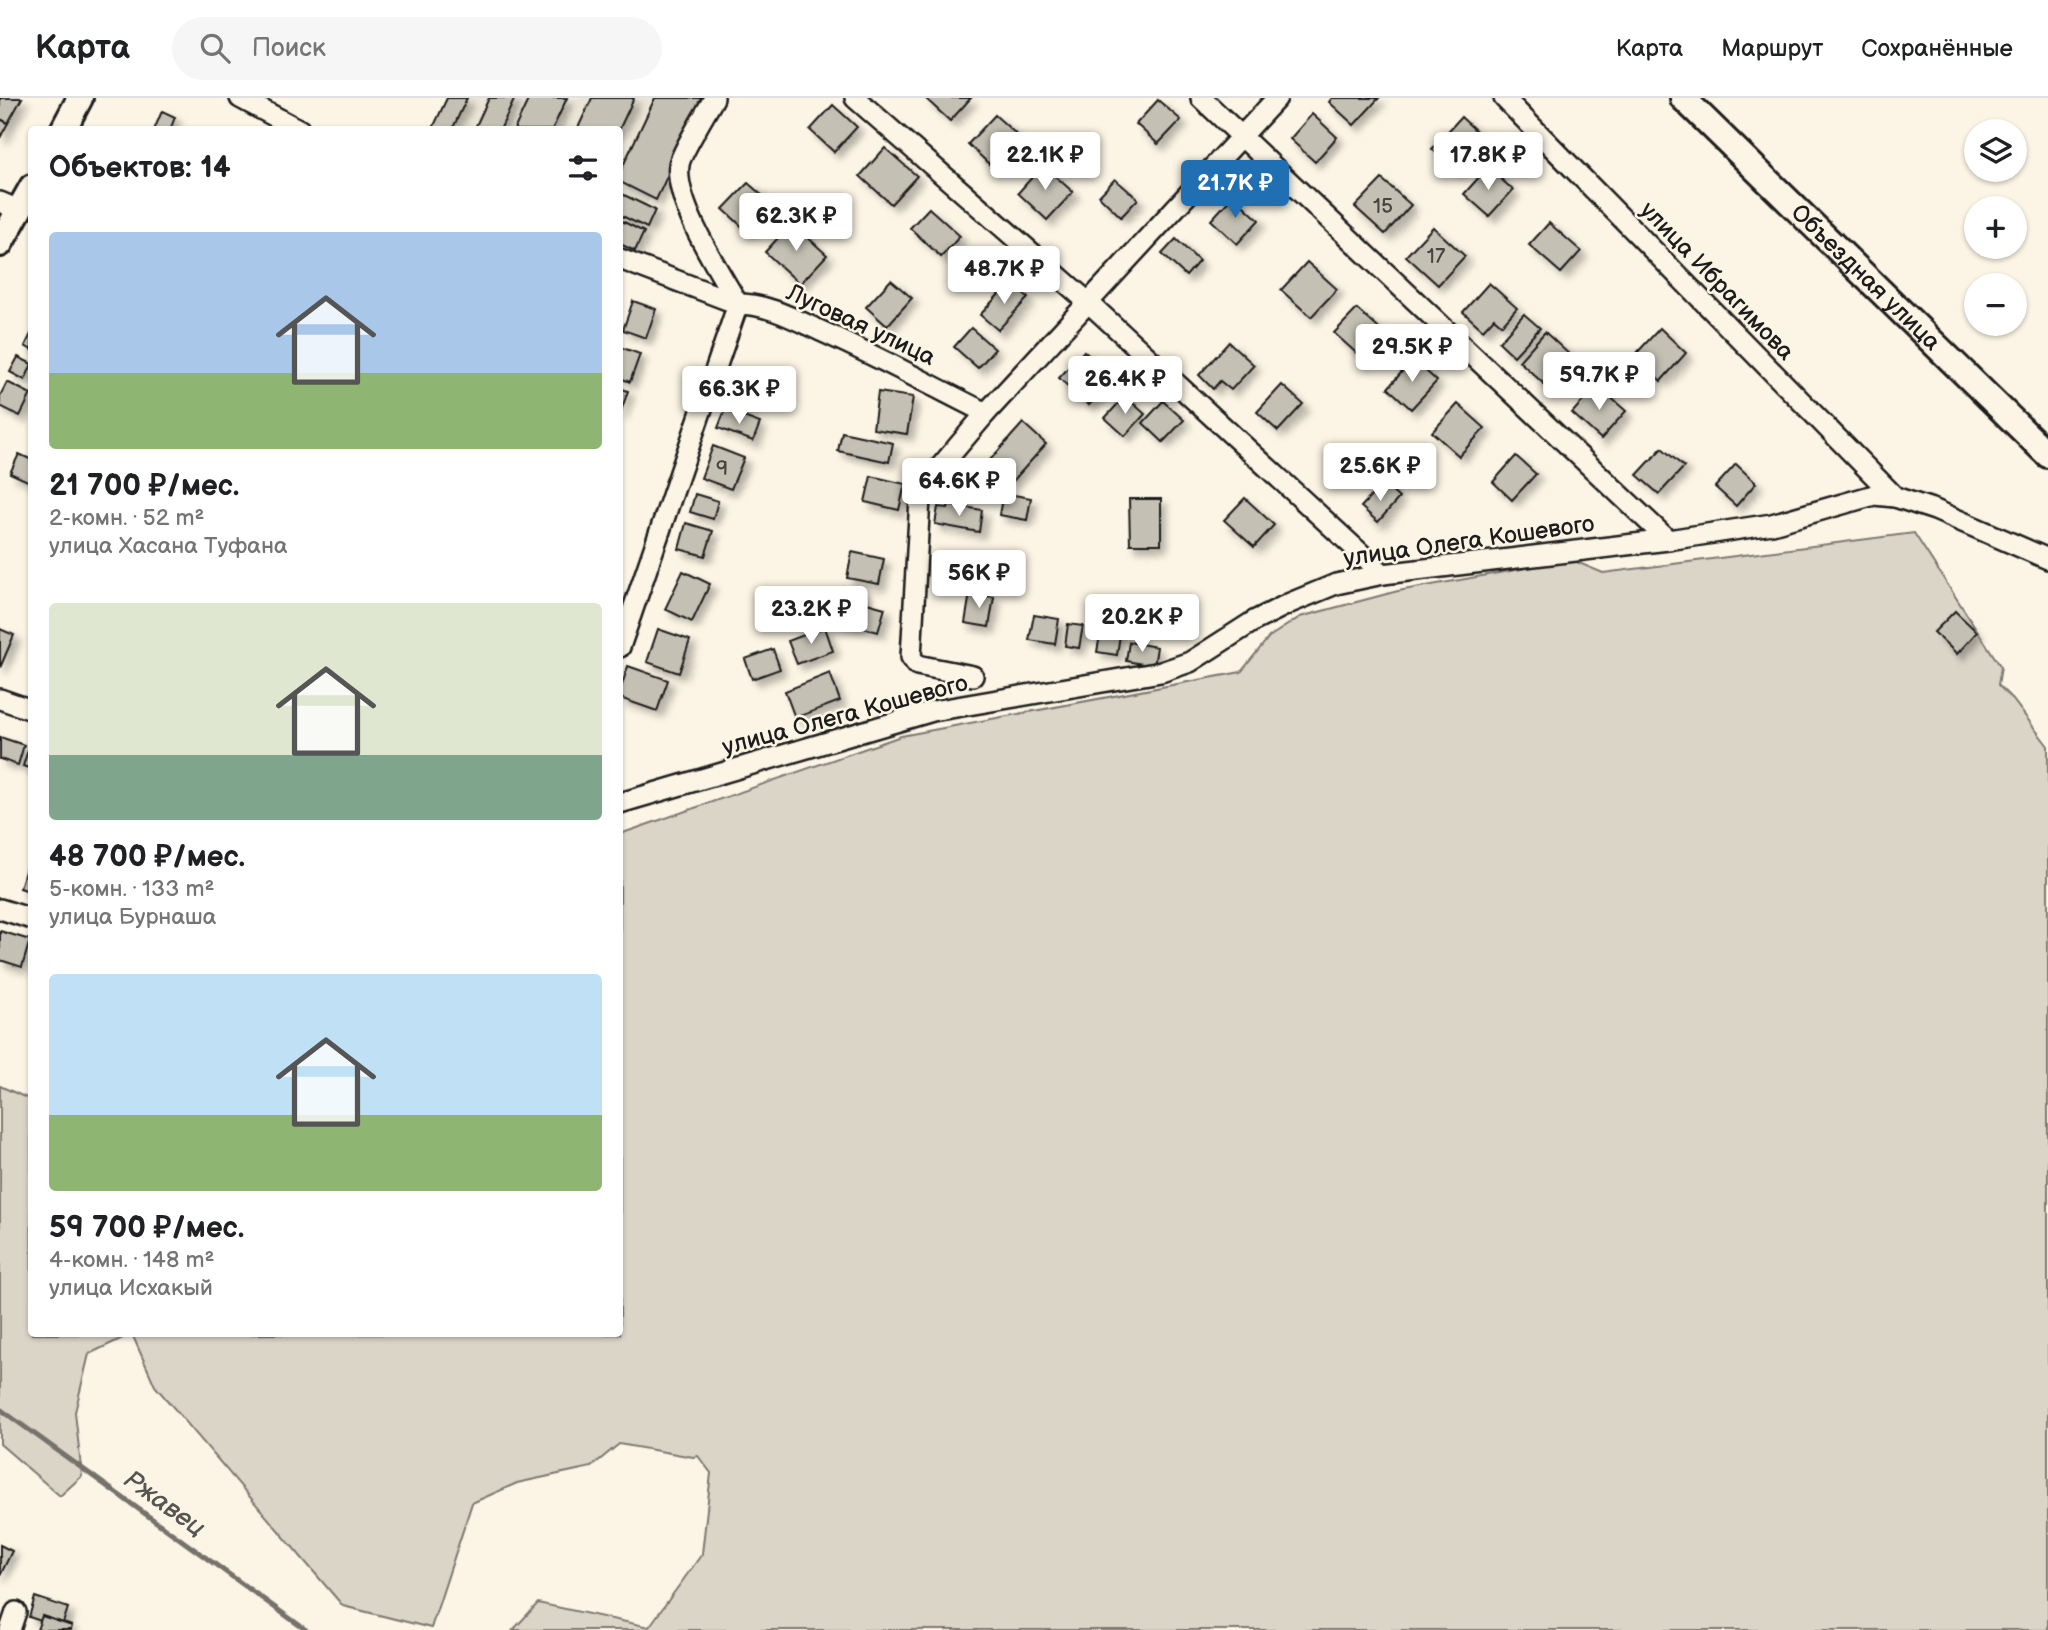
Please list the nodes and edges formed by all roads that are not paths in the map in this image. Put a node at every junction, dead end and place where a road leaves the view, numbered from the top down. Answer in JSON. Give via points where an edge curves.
{"nodes":[{"id":1,"x":80,"y":98,"type":"edge"},
{"id":2,"x":240,"y":98,"type":"edge"},
{"id":3,"x":714,"y":98,"type":"edge"},
{"id":4,"x":855,"y":98,"type":"edge"},
{"id":5,"x":1201,"y":98,"type":"edge"},
{"id":6,"x":1277,"y":98,"type":"edge"},
{"id":7,"x":1504,"y":98,"type":"edge"},
{"id":8,"x":1684,"y":98,"type":"edge"},
{"id":9,"x":65,"y":126,"type":"edge"},
{"id":10,"x":292,"y":126,"type":"edge"},
{"id":11,"x":1241,"y":136,"type":"junction"},
{"id":12,"x":28,"y":190,"type":"edge"},
{"id":13,"x":10,"y":206,"type":"edge"},
{"id":14,"x":0,"y":244,"type":"edge"},
{"id":15,"x":623,"y":260,"type":"edge"},
{"id":16,"x":1089,"y":303,"type":"junction"},
{"id":17,"x":738,"y":304,"type":"junction"},
{"id":18,"x":986,"y":413,"type":"junction"},
{"id":19,"x":2048,"y":455,"type":"edge"},
{"id":20,"x":1895,"y":498,"type":"junction"},
{"id":21,"x":1668,"y":540,"type":"junction"},
{"id":22,"x":2048,"y":559,"type":"edge"},
{"id":23,"x":1383,"y":574,"type":"junction"},
{"id":24,"x":623,"y":638,"type":"edge"},
{"id":25,"x":974,"y":676,"type":"dead end"},
{"id":26,"x":0,"y":699,"type":"edge"},
{"id":27,"x":28,"y":709,"type":"edge"},
{"id":28,"x":623,"y":802,"type":"edge"},
{"id":29,"x":0,"y":909,"type":"edge"},
{"id":30,"x":28,"y":918,"type":"edge"}],
"edges":[{"from":1,"to":9,"type":"street"},
{"from":2,"to":10,"type":"street"},
{"from":3,"to":17,"type":"street","via":[[679,164],[681,187],[690,215]]},
{"from":4,"to":16,"type":"street"},
{"from":5,"to":11,"type":"street"},
{"from":6,"to":11,"type":"street"},
{"from":7,"to":20,"type":"street","name":"улица Ибрагимова"},
{"from":8,"to":19,"type":"street","name":"Объездная улица"},
{"from":11,"to":16,"type":"street"},
{"from":11,"to":21,"type":"street"},
{"from":12,"to":13,"type":"street"},
{"from":13,"to":14,"type":"street"},
{"from":15,"to":17,"type":"street","name":"Луговая улица"},
{"from":16,"to":18,"type":"street"},
{"from":16,"to":23,"type":"street"},
{"from":17,"to":18,"type":"street","name":"Луговая улица","via":[[756,304],[782,313]]},
{"from":17,"to":24,"type":"street"},
{"from":18,"to":25,"type":"street","via":[[933,474],[920,498],[911,638],[911,657],[917,665]]},
{"from":20,"to":21,"type":"street","name":"улица Олега Кошевого","via":[[1867,497],[1772,524]]},
{"from":20,"to":22,"type":"street","via":[[1935,510]]},
{"from":21,"to":23,"type":"street","name":"улица Олега Кошевого"},
{"from":23,"to":28,"type":"street","name":"улица Олега Кошевого","via":[[1336,584],[1290,603],[1190,662],[1161,672],[933,711]]},
{"from":26,"to":27,"type":"street"},
{"from":29,"to":30,"type":"street"}]}
